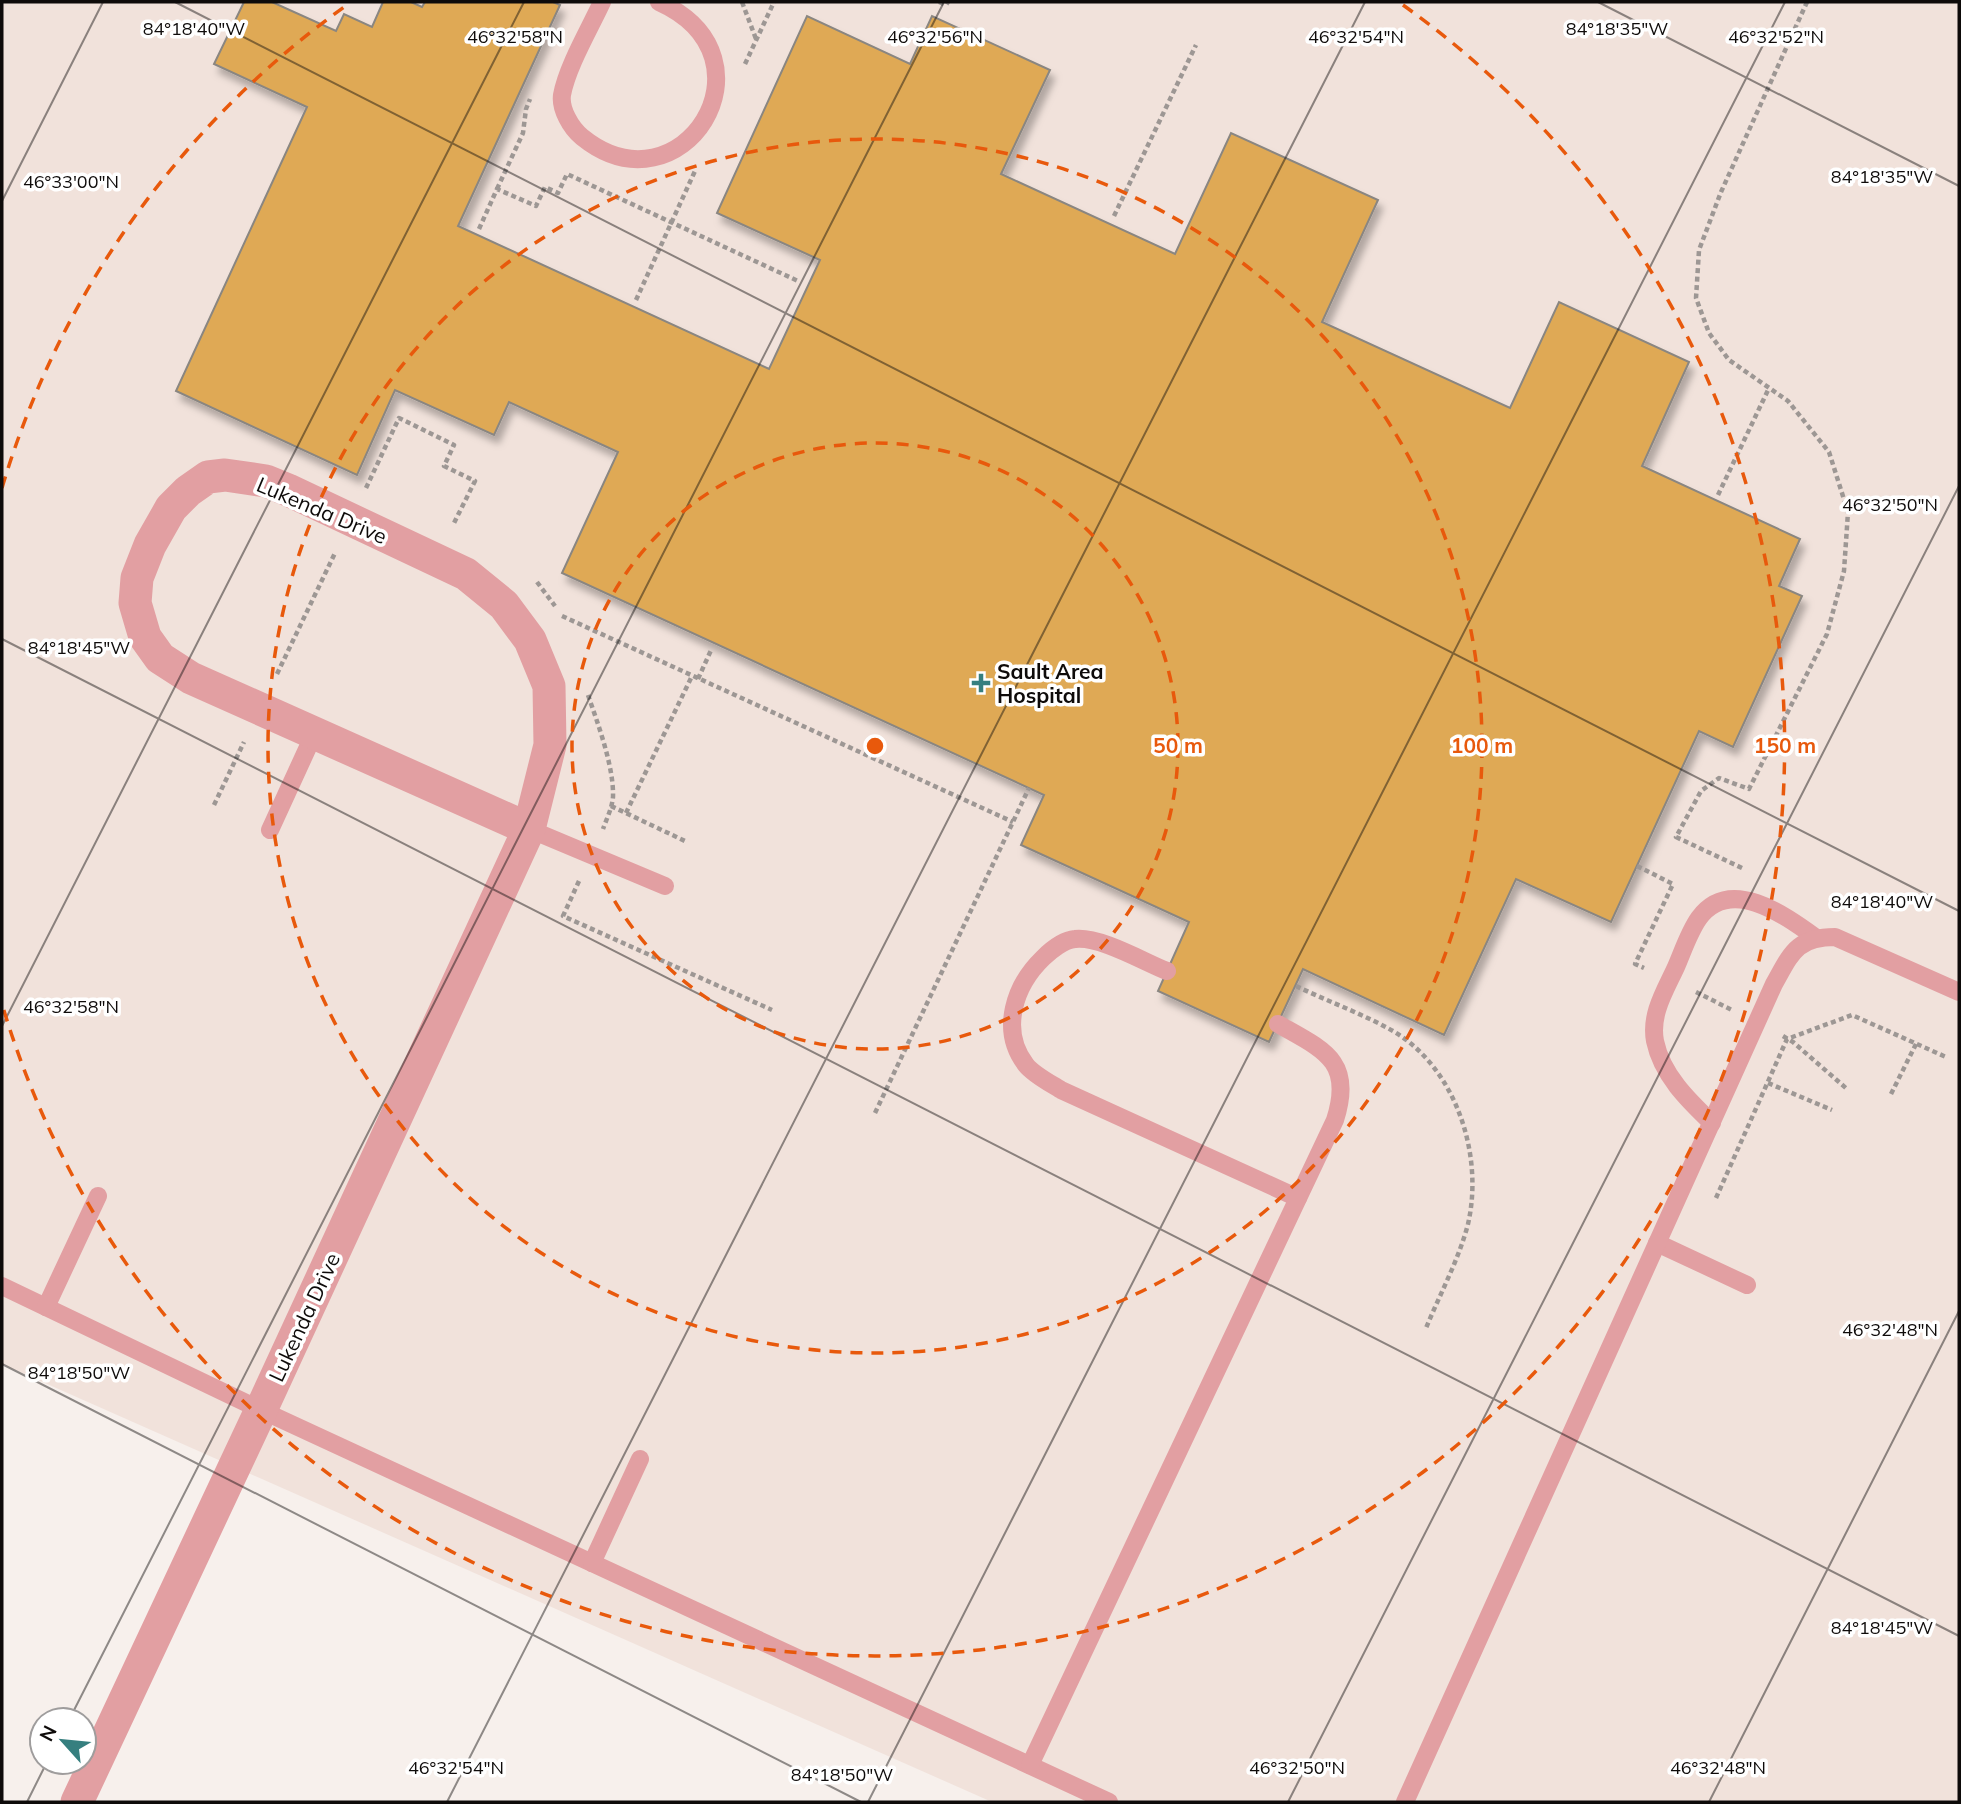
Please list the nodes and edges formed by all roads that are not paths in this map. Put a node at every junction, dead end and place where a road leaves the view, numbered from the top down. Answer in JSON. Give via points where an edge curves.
{"nodes":[{"id":1,"x":602,"y":2,"type":"edge"},
{"id":2,"x":659,"y":2,"type":"edge"},
{"id":3,"x":314,"y":734,"type":"junction"},
{"id":4,"x":529,"y":829,"type":"junction"},
{"id":5,"x":270,"y":830,"type":"dead end"},
{"id":6,"x":665,"y":886,"type":"dead end"},
{"id":7,"x":1815,"y":937,"type":"junction"},
{"id":8,"x":1167,"y":971,"type":"dead end"},
{"id":9,"x":1959,"y":992,"type":"edge"},
{"id":10,"x":1278,"y":1024,"type":"dead end"},
{"id":11,"x":1712,"y":1123,"type":"junction"},
{"id":12,"x":98,"y":1196,"type":"dead end"},
{"id":13,"x":1298,"y":1198,"type":"junction"},
{"id":14,"x":1657,"y":1243,"type":"junction"},
{"id":15,"x":1747,"y":1285,"type":"dead end"},
{"id":16,"x":2,"y":1286,"type":"edge"},
{"id":17,"x":46,"y":1307,"type":"junction"},
{"id":18,"x":261,"y":1410,"type":"junction"},
{"id":19,"x":640,"y":1459,"type":"dead end"},
{"id":20,"x":592,"y":1563,"type":"junction"},
{"id":21,"x":1030,"y":1765,"type":"junction"},
{"id":22,"x":77,"y":1802,"type":"edge"},
{"id":23,"x":1109,"y":1802,"type":"edge"},
{"id":24,"x":1405,"y":1802,"type":"edge"}],
"edges":[{"from":1,"to":2,"type":"lane","via":[[561,98],[577,132],[598,149],[624,158],[650,158],[676,149],[696,133],[710,111],[716,87],[715,62],[705,38],[689,19]]},
{"from":3,"to":4,"type":"street","name":"Lukenda Drive"},
{"from":3,"to":4,"type":"street","name":"Lukenda Drive","via":[[191,678],[160,658],[145,636],[135,603],[136,578],[171,508],[208,477],[266,481],[466,574],[504,605],[530,640],[549,686],[550,745]]},
{"from":3,"to":5,"type":"lane"},
{"from":4,"to":6,"type":"lane"},
{"from":4,"to":18,"type":"street","name":"Lukenda Drive"},
{"from":7,"to":9,"type":"lane","via":[[1835,937]]},
{"from":7,"to":11,"type":"lane","via":[[1791,955]]},
{"from":7,"to":11,"type":"lane","via":[[1786,916],[1734,898],[1714,903],[1699,919],[1653,1017],[1655,1043],[1664,1065],[1680,1091]]},
{"from":8,"to":13,"type":"lane","via":[[1098,942],[1075,939],[1052,948],[1032,969],[1016,998],[1011,1023],[1026,1066],[1061,1090]]},
{"from":10,"to":13,"type":"lane","via":[[1319,1047],[1340,1075],[1342,1100]]},
{"from":11,"to":14,"type":"lane"},
{"from":12,"to":17,"type":"lane"},
{"from":13,"to":21,"type":"lane"},
{"from":14,"to":15,"type":"lane"},
{"from":14,"to":24,"type":"lane"},
{"from":16,"to":17,"type":"lane"},
{"from":17,"to":18,"type":"lane"},
{"from":18,"to":20,"type":"lane"},
{"from":18,"to":22,"type":"street","name":"Lukenda Drive"},
{"from":19,"to":20,"type":"lane"},
{"from":20,"to":21,"type":"lane"},
{"from":21,"to":23,"type":"lane"}]}
